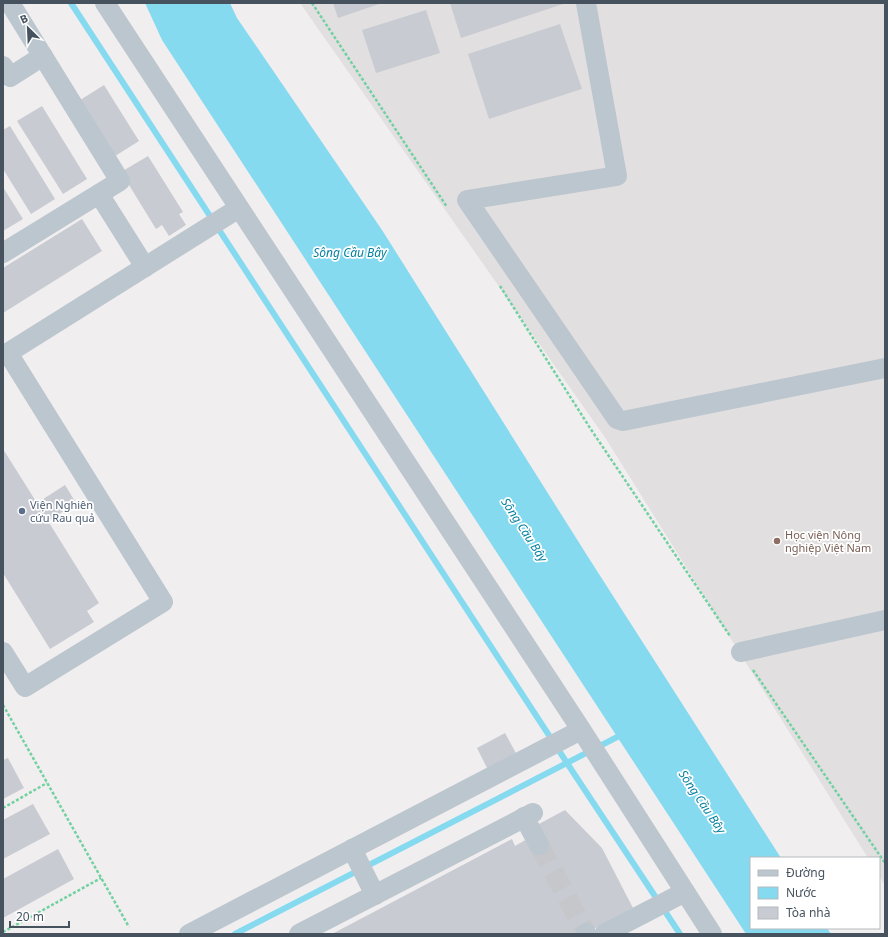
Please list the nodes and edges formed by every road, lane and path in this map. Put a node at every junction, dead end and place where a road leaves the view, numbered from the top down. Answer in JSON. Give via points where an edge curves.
{"nodes":[{"id":1,"x":10,"y":3,"type":"edge"},
{"id":2,"x":105,"y":3,"type":"edge"},
{"id":3,"x":312,"y":3,"type":"edge"},
{"id":4,"x":586,"y":3,"type":"edge"},
{"id":5,"x":43,"y":56,"type":"junction"},
{"id":6,"x":3,"y":66,"type":"edge"},
{"id":7,"x":99,"y":194,"type":"junction"},
{"id":8,"x":448,"y":208,"type":"dead end"},
{"id":9,"x":235,"y":211,"type":"junction"},
{"id":10,"x":3,"y":253,"type":"edge"},
{"id":11,"x":145,"y":267,"type":"junction"},
{"id":12,"x":497,"y":281,"type":"dead end"},
{"id":13,"x":5,"y":355,"type":"edge"},
{"id":14,"x":885,"y":368,"type":"edge"},
{"id":15,"x":885,"y":620,"type":"edge"},
{"id":16,"x":3,"y":652,"type":"edge"},
{"id":17,"x":741,"y":652,"type":"junction"},
{"id":18,"x":3,"y":705,"type":"edge"},
{"id":19,"x":576,"y":733,"type":"junction"},
{"id":20,"x":47,"y":783,"type":"junction"},
{"id":21,"x":3,"y":808,"type":"edge"},
{"id":22,"x":539,"y":845,"type":"tunnel mouth"},
{"id":23,"x":354,"y":854,"type":"junction"},
{"id":24,"x":885,"y":863,"type":"edge"},
{"id":25,"x":101,"y":878,"type":"junction"},
{"id":26,"x":372,"y":889,"type":"junction"},
{"id":27,"x":680,"y":895,"type":"junction"},
{"id":28,"x":129,"y":927,"type":"dead end"},
{"id":29,"x":3,"y":932,"type":"edge"},
{"id":30,"x":189,"y":934,"type":"edge"},
{"id":31,"x":299,"y":934,"type":"edge"},
{"id":32,"x":592,"y":934,"type":"edge"},
{"id":33,"x":712,"y":934,"type":"edge"}],
"edges":[{"from":1,"to":5,"type":"street"},
{"from":2,"to":9,"type":"street"},
{"from":3,"to":8,"type":"path"},
{"from":4,"to":14,"type":"street","via":[[617,176],[467,200],[617,419],[623,421]]},
{"from":5,"to":6,"type":"street","via":[[10,77]]},
{"from":5,"to":7,"type":"street","via":[[120,181]]},
{"from":7,"to":10,"type":"street"},
{"from":7,"to":11,"type":"street"},
{"from":9,"to":11,"type":"street"},
{"from":9,"to":19,"type":"street"},
{"from":11,"to":13,"type":"street"},
{"from":12,"to":17,"type":"path","via":[[590,428]]},
{"from":13,"to":16,"type":"street","via":[[163,602],[25,687]]},
{"from":15,"to":17,"type":"street"},
{"from":17,"to":24,"type":"path"},
{"from":18,"to":20,"type":"path"},
{"from":19,"to":23,"type":"street"},
{"from":19,"to":27,"type":"street","via":[[616,784]]},
{"from":20,"to":21,"type":"path"},
{"from":20,"to":25,"type":"path"},
{"from":22,"to":26,"type":"street","via":[[529,815]]},
{"from":23,"to":26,"type":"street"},
{"from":23,"to":30,"type":"street"},
{"from":25,"to":28,"type":"path"},
{"from":25,"to":29,"type":"path"},
{"from":26,"to":31,"type":"street"},
{"from":27,"to":32,"type":"street","via":[[648,912]]},
{"from":27,"to":33,"type":"street"}]}
